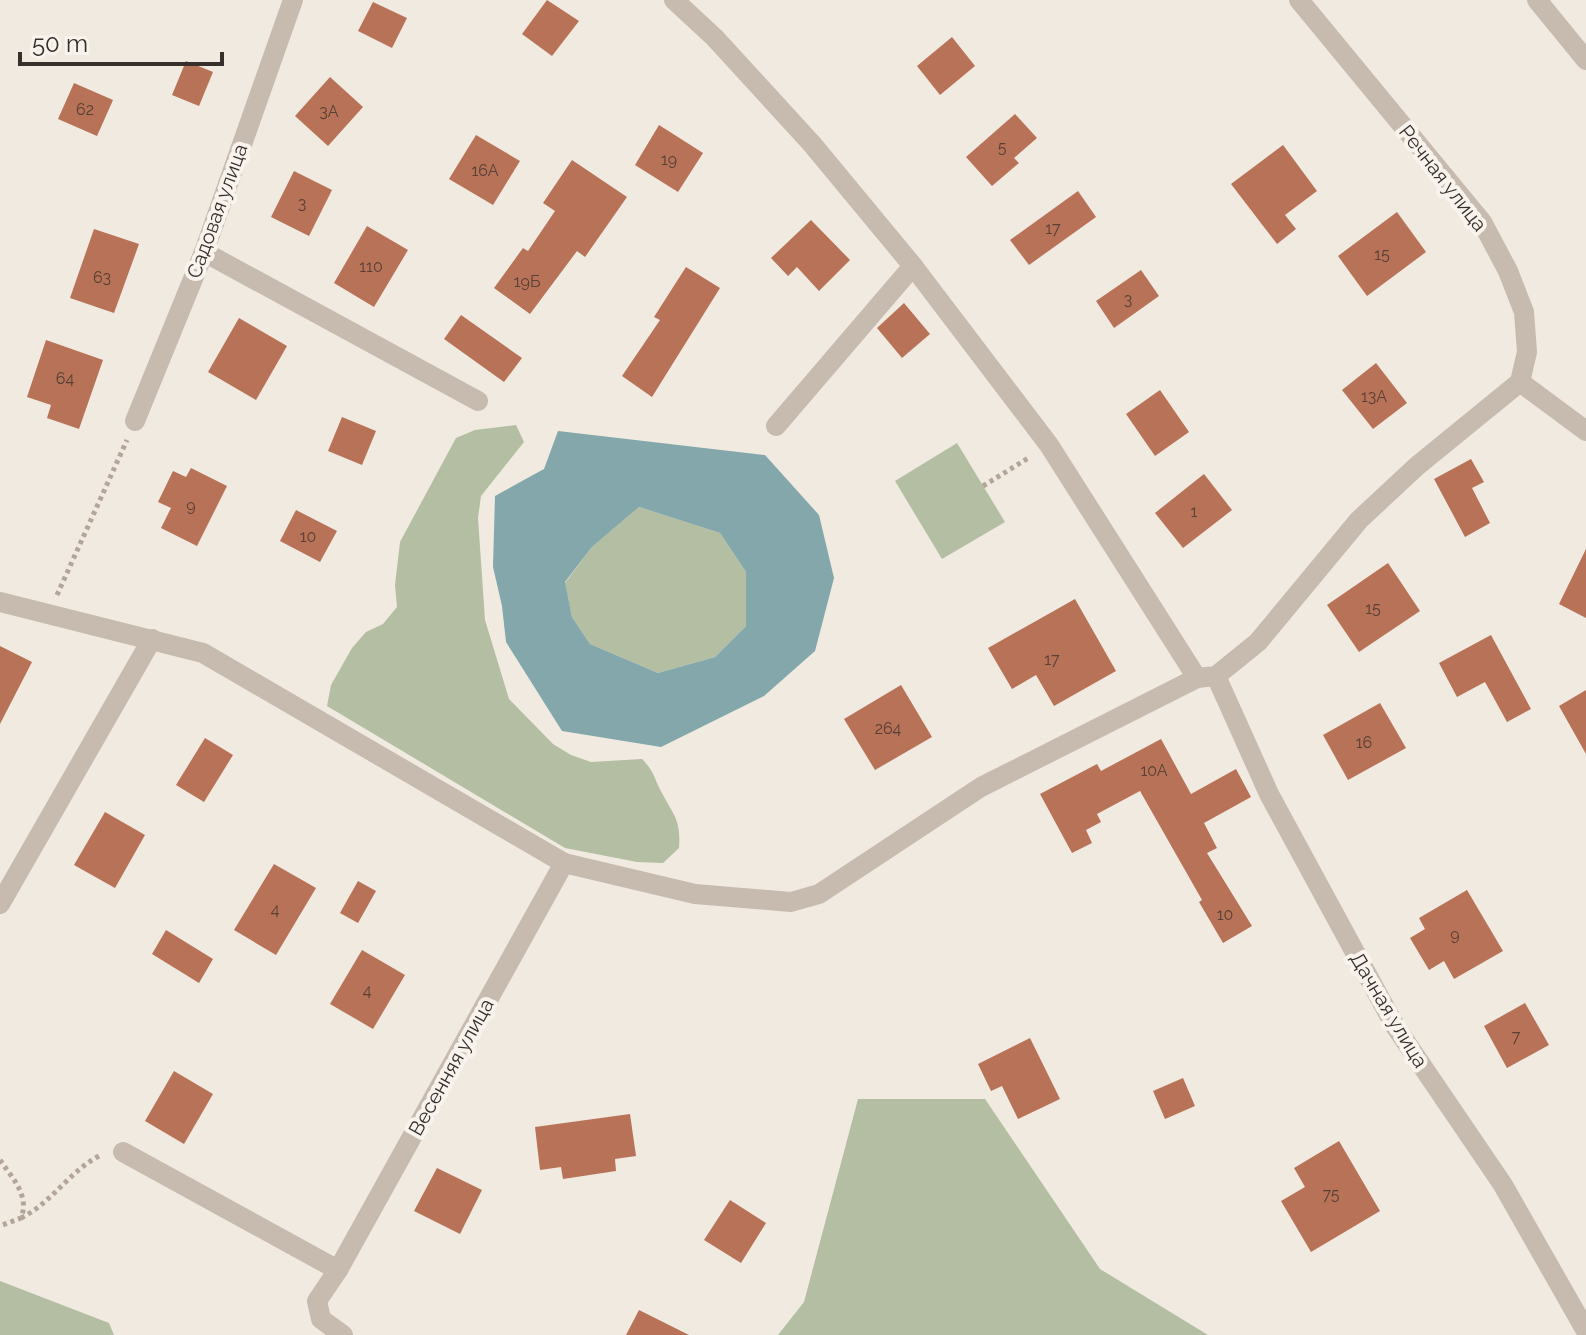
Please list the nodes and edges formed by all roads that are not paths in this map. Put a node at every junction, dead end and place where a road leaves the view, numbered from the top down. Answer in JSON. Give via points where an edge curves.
{"nodes":[{"id":1,"x":293,"y":0,"type":"edge"},
{"id":2,"x":674,"y":0,"type":"edge"},
{"id":3,"x":1299,"y":0,"type":"edge"},
{"id":4,"x":1537,"y":0,"type":"edge"},
{"id":5,"x":1586,"y":60,"type":"edge"},
{"id":6,"x":204,"y":252,"type":"junction"},
{"id":7,"x":913,"y":266,"type":"junction"},
{"id":8,"x":1520,"y":382,"type":"junction"},
{"id":9,"x":478,"y":401,"type":"dead end"},
{"id":10,"x":135,"y":421,"type":"road end"},
{"id":11,"x":776,"y":426,"type":"dead end"},
{"id":12,"x":1586,"y":431,"type":"edge"},
{"id":13,"x":0,"y":602,"type":"edge"},
{"id":14,"x":152,"y":639,"type":"junction"},
{"id":15,"x":1206,"y":677,"type":"junction"},
{"id":16,"x":564,"y":863,"type":"junction"},
{"id":17,"x":0,"y":904,"type":"edge"},
{"id":18,"x":123,"y":1152,"type":"road end"},
{"id":19,"x":338,"y":1270,"type":"junction"},
{"id":20,"x":1586,"y":1331,"type":"edge"},
{"id":21,"x":343,"y":1335,"type":"edge"}],
"edges":[{"from":1,"to":6,"type":"street","name":"Садовая улица"},
{"from":2,"to":7,"type":"street","name":"Дачная улица","via":[[812,144]]},
{"from":3,"to":8,"type":"street","name":"Речная улица","via":[[1482,222],[1524,312],[1527,352]]},
{"from":4,"to":5,"type":"street"},
{"from":6,"to":9,"type":"street"},
{"from":6,"to":10,"type":"street","name":"Садовая улица"},
{"from":7,"to":11,"type":"street"},
{"from":7,"to":15,"type":"street","name":"Дачная улица","via":[[1049,445]]},
{"from":8,"to":12,"type":"street"},
{"from":8,"to":15,"type":"street","via":[[1359,520],[1258,642]]},
{"from":13,"to":14,"type":"street"},
{"from":14,"to":16,"type":"street","via":[[203,653]]},
{"from":14,"to":17,"type":"street"},
{"from":15,"to":16,"type":"street","via":[[981,787],[819,894],[791,902],[695,894]]},
{"from":15,"to":20,"type":"street","name":"Дачная улица","via":[[1395,1026],[1503,1185]]},
{"from":16,"to":19,"type":"street","name":"Весенняя улица"},
{"from":18,"to":19,"type":"street"},
{"from":19,"to":21,"type":"street","name":"Весенняя улица","via":[[317,1301],[321,1319]]}]}
